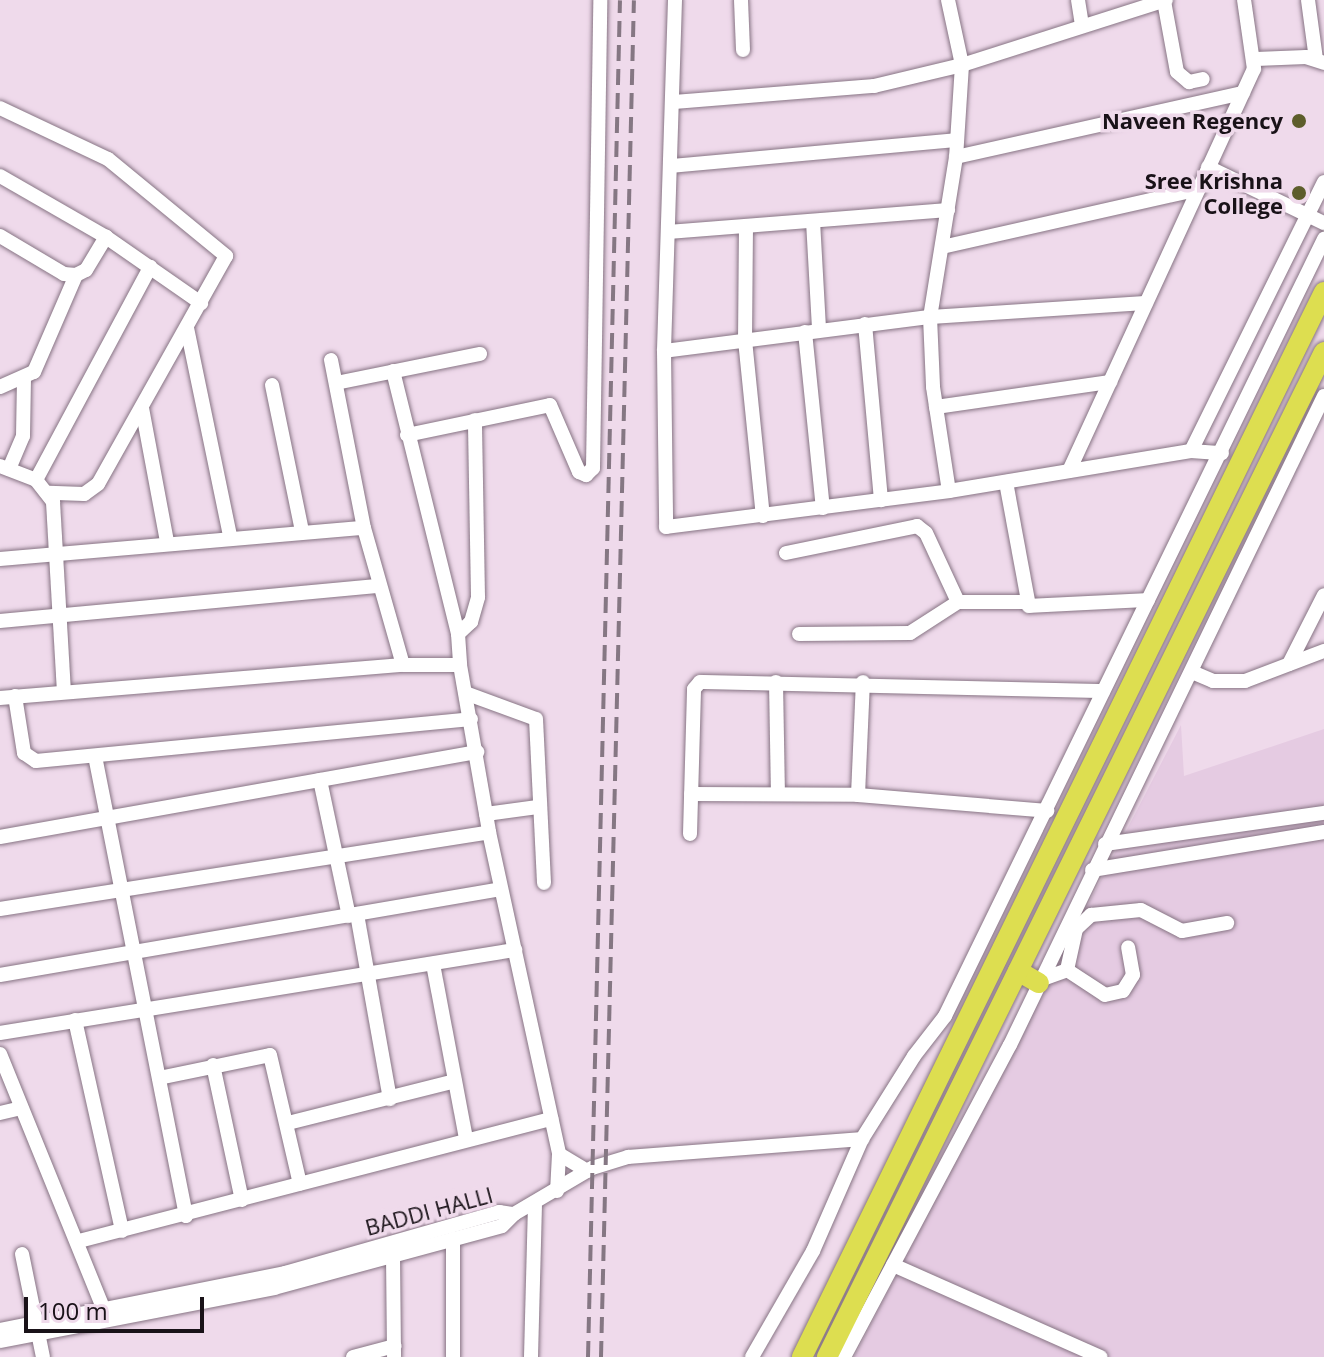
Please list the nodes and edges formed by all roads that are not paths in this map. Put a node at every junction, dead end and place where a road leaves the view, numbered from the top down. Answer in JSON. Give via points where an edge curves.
{"nodes":[{"id":1,"x":600,"y":0,"type":"edge"},
{"id":2,"x":675,"y":0,"type":"edge"},
{"id":3,"x":741,"y":0,"type":"edge"},
{"id":4,"x":948,"y":0,"type":"edge"},
{"id":5,"x":1078,"y":0,"type":"edge"},
{"id":6,"x":1165,"y":0,"type":"edge"},
{"id":7,"x":1244,"y":0,"type":"edge"},
{"id":8,"x":1308,"y":0,"type":"edge"},
{"id":9,"x":1132,"y":4,"type":"edge"},
{"id":10,"x":1082,"y":25,"type":"junction"},
{"id":11,"x":743,"y":50,"type":"dead end"},
{"id":12,"x":1256,"y":59,"type":"junction"},
{"id":13,"x":1320,"y":61,"type":"edge"},
{"id":14,"x":962,"y":65,"type":"junction"},
{"id":15,"x":1203,"y":79,"type":"dead end"},
{"id":16,"x":1243,"y":93,"type":"junction"},
{"id":17,"x":674,"y":102,"type":"junction"},
{"id":18,"x":0,"y":108,"type":"edge"},
{"id":19,"x":957,"y":140,"type":"junction"},
{"id":20,"x":956,"y":157,"type":"junction"},
{"id":21,"x":671,"y":166,"type":"junction"},
{"id":22,"x":1208,"y":167,"type":"junction"},
{"id":23,"x":0,"y":176,"type":"edge"},
{"id":24,"x":1324,"y":182,"type":"edge"},
{"id":25,"x":1199,"y":189,"type":"junction"},
{"id":26,"x":948,"y":210,"type":"junction"},
{"id":27,"x":1308,"y":215,"type":"junction"},
{"id":28,"x":813,"y":221,"type":"junction"},
{"id":29,"x":1324,"y":223,"type":"edge"},
{"id":30,"x":746,"y":226,"type":"junction"},
{"id":31,"x":668,"y":232,"type":"junction"},
{"id":32,"x":0,"y":236,"type":"edge"},
{"id":33,"x":106,"y":237,"type":"junction"},
{"id":34,"x":1324,"y":239,"type":"edge"},
{"id":35,"x":942,"y":247,"type":"junction"},
{"id":36,"x":150,"y":267,"type":"junction"},
{"id":37,"x":76,"y":275,"type":"junction"},
{"id":38,"x":1324,"y":292,"type":"edge"},
{"id":39,"x":201,"y":303,"type":"junction"},
{"id":40,"x":1146,"y":303,"type":"junction"},
{"id":41,"x":930,"y":317,"type":"junction"},
{"id":42,"x":865,"y":324,"type":"junction"},
{"id":43,"x":187,"y":328,"type":"junction"},
{"id":44,"x":812,"y":331,"type":"junction"},
{"id":45,"x":745,"y":340,"type":"junction"},
{"id":46,"x":664,"y":351,"type":"junction"},
{"id":47,"x":1324,"y":352,"type":"edge"},
{"id":48,"x":480,"y":354,"type":"dead end"},
{"id":49,"x":331,"y":360,"type":"dead end"},
{"id":50,"x":393,"y":371,"type":"junction"},
{"id":51,"x":24,"y":380,"type":"junction"},
{"id":52,"x":1110,"y":382,"type":"junction"},
{"id":53,"x":336,"y":383,"type":"junction"},
{"id":54,"x":272,"y":385,"type":"dead end"},
{"id":55,"x":0,"y":387,"type":"edge"},
{"id":56,"x":1324,"y":396,"type":"edge"},
{"id":57,"x":936,"y":407,"type":"junction"},
{"id":58,"x":142,"y":408,"type":"junction"},
{"id":59,"x":1324,"y":418,"type":"edge"},
{"id":60,"x":475,"y":420,"type":"junction"},
{"id":61,"x":407,"y":435,"type":"junction"},
{"id":62,"x":1191,"y":451,"type":"junction"},
{"id":63,"x":1222,"y":453,"type":"junction"},
{"id":64,"x":4,"y":467,"type":"edge"},
{"id":65,"x":1069,"y":471,"type":"junction"},
{"id":66,"x":36,"y":480,"type":"junction"},
{"id":67,"x":1006,"y":482,"type":"junction"},
{"id":68,"x":1272,"y":482,"type":"junction"},
{"id":69,"x":949,"y":491,"type":"junction"},
{"id":70,"x":49,"y":493,"type":"junction"},
{"id":71,"x":881,"y":500,"type":"junction"},
{"id":72,"x":823,"y":508,"type":"junction"},
{"id":73,"x":763,"y":516,"type":"junction"},
{"id":74,"x":364,"y":528,"type":"junction"},
{"id":75,"x":302,"y":531,"type":"junction"},
{"id":76,"x":230,"y":536,"type":"junction"},
{"id":77,"x":167,"y":542,"type":"junction"},
{"id":78,"x":55,"y":552,"type":"junction"},
{"id":79,"x":786,"y":553,"type":"dead end"},
{"id":80,"x":0,"y":559,"type":"edge"},
{"id":81,"x":379,"y":586,"type":"junction"},
{"id":82,"x":1324,"y":595,"type":"edge"},
{"id":83,"x":1148,"y":600,"type":"junction"},
{"id":84,"x":958,"y":602,"type":"junction"},
{"id":85,"x":1025,"y":602,"type":"junction"},
{"id":86,"x":56,"y":613,"type":"junction"},
{"id":87,"x":0,"y":621,"type":"edge"},
{"id":88,"x":458,"y":634,"type":"junction"},
{"id":89,"x":799,"y":634,"type":"dead end"},
{"id":90,"x":1324,"y":651,"type":"edge"},
{"id":91,"x":1208,"y":655,"type":"dead end"},
{"id":92,"x":1289,"y":664,"type":"junction"},
{"id":93,"x":403,"y":665,"type":"junction"},
{"id":94,"x":460,"y":665,"type":"junction"},
{"id":95,"x":1192,"y":672,"type":"junction"},
{"id":96,"x":776,"y":682,"type":"junction"},
{"id":97,"x":863,"y":682,"type":"junction"},
{"id":98,"x":64,"y":691,"type":"junction"},
{"id":99,"x":1103,"y":691,"type":"junction"},
{"id":100,"x":468,"y":694,"type":"junction"},
{"id":101,"x":8,"y":697,"type":"edge"},
{"id":102,"x":471,"y":719,"type":"junction"},
{"id":103,"x":477,"y":752,"type":"junction"},
{"id":104,"x":95,"y":756,"type":"junction"},
{"id":105,"x":320,"y":780,"type":"junction"},
{"id":106,"x":778,"y":793,"type":"junction"},
{"id":107,"x":691,"y":794,"type":"junction"},
{"id":108,"x":858,"y":795,"type":"junction"},
{"id":109,"x":538,"y":807,"type":"junction"},
{"id":110,"x":1047,"y":811,"type":"junction"},
{"id":111,"x":1324,"y":813,"type":"edge"},
{"id":112,"x":486,"y":814,"type":"junction"},
{"id":113,"x":104,"y":817,"type":"junction"},
{"id":114,"x":489,"y":832,"type":"junction"},
{"id":115,"x":1324,"y":832,"type":"edge"},
{"id":116,"x":690,"y":834,"type":"dead end"},
{"id":117,"x":0,"y":837,"type":"edge"},
{"id":118,"x":1105,"y":844,"type":"junction"},
{"id":119,"x":337,"y":854,"type":"junction"},
{"id":120,"x":1092,"y":870,"type":"junction"},
{"id":121,"x":544,"y":883,"type":"dead end"},
{"id":122,"x":501,"y":889,"type":"junction"},
{"id":123,"x":119,"y":890,"type":"junction"},
{"id":124,"x":0,"y":909,"type":"edge"},
{"id":125,"x":353,"y":915,"type":"junction"},
{"id":126,"x":1227,"y":923,"type":"dead end"},
{"id":127,"x":1128,"y":947,"type":"dead end"},
{"id":128,"x":515,"y":950,"type":"junction"},
{"id":129,"x":135,"y":956,"type":"junction"},
{"id":130,"x":433,"y":964,"type":"junction"},
{"id":131,"x":1067,"y":970,"type":"junction"},
{"id":132,"x":1018,"y":971,"type":"junction"},
{"id":133,"x":0,"y":975,"type":"edge"},
{"id":134,"x":368,"y":976,"type":"junction"},
{"id":135,"x":1040,"y":982,"type":"junction"},
{"id":136,"x":145,"y":1009,"type":"junction"},
{"id":137,"x":75,"y":1020,"type":"junction"},
{"id":138,"x":0,"y":1033,"type":"edge"},
{"id":139,"x":0,"y":1054,"type":"edge"},
{"id":140,"x":213,"y":1065,"type":"junction"},
{"id":141,"x":159,"y":1078,"type":"junction"},
{"id":142,"x":455,"y":1081,"type":"junction"},
{"id":143,"x":390,"y":1099,"type":"junction"},
{"id":144,"x":21,"y":1108,"type":"junction"},
{"id":145,"x":0,"y":1113,"type":"edge"},
{"id":146,"x":552,"y":1119,"type":"junction"},
{"id":147,"x":288,"y":1123,"type":"junction"},
{"id":148,"x":466,"y":1139,"type":"junction"},
{"id":149,"x":862,"y":1139,"type":"junction"},
{"id":150,"x":559,"y":1154,"type":"junction"},
{"id":151,"x":587,"y":1171,"type":"junction"},
{"id":152,"x":300,"y":1184,"type":"junction"},
{"id":153,"x":557,"y":1191,"type":"junction"},
{"id":154,"x":242,"y":1200,"type":"junction"},
{"id":155,"x":535,"y":1206,"type":"junction"},
{"id":156,"x":514,"y":1214,"type":"junction"},
{"id":157,"x":186,"y":1216,"type":"junction"},
{"id":158,"x":122,"y":1231,"type":"junction"},
{"id":159,"x":453,"y":1239,"type":"junction"},
{"id":160,"x":79,"y":1241,"type":"junction"},
{"id":161,"x":22,"y":1254,"type":"dead end"},
{"id":162,"x":393,"y":1256,"type":"junction"},
{"id":163,"x":893,"y":1265,"type":"junction"},
{"id":164,"x":103,"y":1308,"type":"junction"},
{"id":165,"x":38,"y":1326,"type":"junction"},
{"id":166,"x":0,"y":1330,"type":"edge"},
{"id":167,"x":0,"y":1341,"type":"edge"},
{"id":168,"x":394,"y":1352,"type":"edge"},
{"id":169,"x":43,"y":1357,"type":"edge"},
{"id":170,"x":353,"y":1357,"type":"edge"},
{"id":171,"x":453,"y":1357,"type":"edge"},
{"id":172,"x":531,"y":1357,"type":"edge"},
{"id":173,"x":752,"y":1357,"type":"edge"},
{"id":174,"x":802,"y":1357,"type":"edge"},
{"id":175,"x":827,"y":1357,"type":"edge"},
{"id":176,"x":844,"y":1357,"type":"edge"},
{"id":177,"x":1101,"y":1357,"type":"edge"}],
"edges":[{"from":1,"to":60,"type":"street","via":[[593,468],[586,475],[579,472],[550,405]]},
{"from":2,"to":17,"type":"street"},
{"from":3,"to":11,"type":"street"},
{"from":4,"to":14,"type":"street"},
{"from":5,"to":10,"type":"street"},
{"from":6,"to":9,"type":"street"},
{"from":6,"to":15,"type":"street","via":[[1177,72],[1189,82]]},
{"from":7,"to":12,"type":"street"},
{"from":8,"to":13,"type":"street"},
{"from":9,"to":10,"type":"street"},
{"from":10,"to":14,"type":"street"},
{"from":12,"to":13,"type":"street"},
{"from":12,"to":16,"type":"street"},
{"from":14,"to":17,"type":"street","via":[[874,86]]},
{"from":14,"to":19,"type":"street"},
{"from":16,"to":20,"type":"street"},
{"from":16,"to":22,"type":"street"},
{"from":17,"to":21,"type":"street"},
{"from":18,"to":39,"type":"street","via":[[108,159],[225,252],[226,261]]},
{"from":19,"to":20,"type":"street"},
{"from":19,"to":21,"type":"street"},
{"from":20,"to":26,"type":"street"},
{"from":21,"to":31,"type":"street"},
{"from":22,"to":25,"type":"street"},
{"from":22,"to":27,"type":"street"},
{"from":23,"to":33,"type":"street"},
{"from":24,"to":27,"type":"street"},
{"from":25,"to":35,"type":"street"},
{"from":25,"to":40,"type":"street"},
{"from":26,"to":28,"type":"street"},
{"from":26,"to":35,"type":"street"},
{"from":27,"to":29,"type":"street"},
{"from":27,"to":62,"type":"street"},
{"from":28,"to":30,"type":"street"},
{"from":28,"to":44,"type":"street"},
{"from":30,"to":31,"type":"street"},
{"from":30,"to":45,"type":"street"},
{"from":31,"to":46,"type":"street"},
{"from":32,"to":37,"type":"street","via":[[64,274]]},
{"from":33,"to":36,"type":"street"},
{"from":33,"to":37,"type":"street","via":[[86,270]]},
{"from":34,"to":63,"type":"street"},
{"from":35,"to":41,"type":"street"},
{"from":36,"to":39,"type":"street"},
{"from":36,"to":66,"type":"street"},
{"from":37,"to":51,"type":"street","via":[[41,360]]},
{"from":38,"to":174,"type":"highway"},
{"from":39,"to":43,"type":"street"},
{"from":40,"to":41,"type":"street"},
{"from":40,"to":52,"type":"street"},
{"from":41,"to":42,"type":"street"},
{"from":41,"to":57,"type":"street"},
{"from":42,"to":44,"type":"street"},
{"from":42,"to":71,"type":"street"},
{"from":43,"to":58,"type":"street"},
{"from":43,"to":76,"type":"street"},
{"from":44,"to":45,"type":"street"},
{"from":44,"to":72,"type":"street"},
{"from":45,"to":46,"type":"street"},
{"from":45,"to":73,"type":"street"},
{"from":46,"to":73,"type":"street","via":[[662,521],[676,528]]},
{"from":47,"to":68,"type":"highway"},
{"from":48,"to":50,"type":"street"},
{"from":49,"to":53,"type":"street"},
{"from":50,"to":53,"type":"street"},
{"from":50,"to":61,"type":"street"},
{"from":51,"to":55,"type":"street"},
{"from":51,"to":64,"type":"street","via":[[23,436]]},
{"from":52,"to":57,"type":"street"},
{"from":52,"to":65,"type":"street"},
{"from":53,"to":74,"type":"street"},
{"from":54,"to":75,"type":"street"},
{"from":56,"to":68,"type":"street"},
{"from":57,"to":69,"type":"street"},
{"from":58,"to":70,"type":"street","via":[[93,490]]},
{"from":58,"to":77,"type":"street"},
{"from":59,"to":91,"type":"street"},
{"from":60,"to":61,"type":"street"},
{"from":60,"to":88,"type":"street","via":[[478,597],[471,622]]},
{"from":61,"to":88,"type":"street"},
{"from":62,"to":63,"type":"street"},
{"from":62,"to":65,"type":"street"},
{"from":63,"to":83,"type":"street"},
{"from":64,"to":66,"type":"street"},
{"from":65,"to":67,"type":"street"},
{"from":66,"to":70,"type":"street"},
{"from":67,"to":69,"type":"street"},
{"from":67,"to":85,"type":"street"},
{"from":68,"to":95,"type":"street"},
{"from":68,"to":132,"type":"highway"},
{"from":69,"to":71,"type":"street"},
{"from":70,"to":78,"type":"street"},
{"from":71,"to":72,"type":"street"},
{"from":72,"to":73,"type":"street"},
{"from":74,"to":75,"type":"street"},
{"from":74,"to":81,"type":"street"},
{"from":75,"to":76,"type":"street"},
{"from":76,"to":77,"type":"street"},
{"from":77,"to":78,"type":"street"},
{"from":78,"to":80,"type":"street"},
{"from":78,"to":86,"type":"street"},
{"from":79,"to":84,"type":"street","via":[[917,526],[926,533]]},
{"from":81,"to":86,"type":"street"},
{"from":81,"to":93,"type":"street"},
{"from":82,"to":92,"type":"street"},
{"from":83,"to":85,"type":"street","via":[[1036,609]]},
{"from":83,"to":99,"type":"street"},
{"from":84,"to":85,"type":"street"},
{"from":84,"to":89,"type":"street","via":[[910,633]]},
{"from":86,"to":87,"type":"street"},
{"from":86,"to":98,"type":"street"},
{"from":88,"to":94,"type":"street"},
{"from":90,"to":92,"type":"street"},
{"from":92,"to":95,"type":"street","via":[[1226,683]]},
{"from":93,"to":94,"type":"street"},
{"from":93,"to":98,"type":"street"},
{"from":94,"to":100,"type":"street"},
{"from":95,"to":118,"type":"street"},
{"from":96,"to":97,"type":"street"},
{"from":96,"to":106,"type":"street"},
{"from":96,"to":107,"type":"street","via":[[696,685]]},
{"from":97,"to":99,"type":"street"},
{"from":97,"to":108,"type":"street"},
{"from":98,"to":101,"type":"street"},
{"from":99,"to":110,"type":"street"},
{"from":100,"to":102,"type":"street"},
{"from":100,"to":109,"type":"street","via":[[536,719]]},
{"from":101,"to":104,"type":"street","via":[[27,758]]},
{"from":102,"to":103,"type":"street"},
{"from":102,"to":104,"type":"street"},
{"from":103,"to":105,"type":"street"},
{"from":103,"to":112,"type":"street"},
{"from":104,"to":113,"type":"street"},
{"from":105,"to":113,"type":"street"},
{"from":105,"to":119,"type":"street"},
{"from":106,"to":107,"type":"street"},
{"from":106,"to":108,"type":"street"},
{"from":107,"to":116,"type":"street"},
{"from":108,"to":110,"type":"street"},
{"from":109,"to":112,"type":"street"},
{"from":109,"to":121,"type":"street"},
{"from":110,"to":149,"type":"street","via":[[945,1016]]},
{"from":111,"to":118,"type":"street"},
{"from":112,"to":114,"type":"street"},
{"from":113,"to":117,"type":"street"},
{"from":113,"to":123,"type":"street"},
{"from":114,"to":119,"type":"street"},
{"from":114,"to":122,"type":"street"},
{"from":115,"to":120,"type":"street"},
{"from":118,"to":120,"type":"street"},
{"from":119,"to":123,"type":"street"},
{"from":119,"to":125,"type":"street"},
{"from":120,"to":135,"type":"street"},
{"from":122,"to":125,"type":"street"},
{"from":122,"to":128,"type":"street"},
{"from":123,"to":124,"type":"street"},
{"from":123,"to":129,"type":"street"},
{"from":125,"to":129,"type":"street"},
{"from":125,"to":134,"type":"street"},
{"from":126,"to":131,"type":"street","via":[[1182,931],[1141,910],[1091,915],[1076,929]]},
{"from":127,"to":131,"type":"street","via":[[1133,975],[1123,991],[1105,995]]},
{"from":128,"to":130,"type":"street"},
{"from":128,"to":146,"type":"street"},
{"from":129,"to":133,"type":"street"},
{"from":129,"to":136,"type":"street"},
{"from":130,"to":134,"type":"street"},
{"from":130,"to":142,"type":"street"},
{"from":131,"to":135,"type":"street"},
{"from":132,"to":135,"type":"highway"},
{"from":132,"to":175,"type":"highway"},
{"from":134,"to":136,"type":"street"},
{"from":134,"to":143,"type":"street"},
{"from":135,"to":163,"type":"street"},
{"from":136,"to":137,"type":"street"},
{"from":136,"to":141,"type":"street"},
{"from":137,"to":138,"type":"street"},
{"from":137,"to":158,"type":"street"},
{"from":139,"to":144,"type":"street"},
{"from":140,"to":141,"type":"street"},
{"from":140,"to":147,"type":"street","via":[[270,1055]]},
{"from":140,"to":154,"type":"street"},
{"from":141,"to":157,"type":"street"},
{"from":142,"to":143,"type":"street"},
{"from":142,"to":148,"type":"street"},
{"from":143,"to":147,"type":"street"},
{"from":144,"to":145,"type":"street"},
{"from":144,"to":160,"type":"street"},
{"from":146,"to":148,"type":"street"},
{"from":146,"to":150,"type":"street"},
{"from":147,"to":152,"type":"street"},
{"from":148,"to":152,"type":"street"},
{"from":149,"to":151,"type":"street","name":"BADDI HALLI","via":[[640,1155]]},
{"from":149,"to":173,"type":"street","via":[[813,1251]]},
{"from":150,"to":151,"type":"street"},
{"from":150,"to":153,"type":"street"},
{"from":151,"to":153,"type":"street","name":"BADDI HALLI"},
{"from":152,"to":154,"type":"street"},
{"from":153,"to":155,"type":"street","name":"BADDI HALLI"},
{"from":154,"to":157,"type":"street"},
{"from":155,"to":156,"type":"street","name":"BADDI HALLI"},
{"from":155,"to":172,"type":"street"},
{"from":156,"to":159,"type":"street","via":[[502,1226]]},
{"from":156,"to":164,"type":"street","name":"BADDI HALLI","via":[[499,1212],[285,1273]]},
{"from":157,"to":158,"type":"street"},
{"from":158,"to":160,"type":"street"},
{"from":159,"to":162,"type":"street"},
{"from":159,"to":171,"type":"street"},
{"from":160,"to":164,"type":"street"},
{"from":161,"to":165,"type":"street"},
{"from":162,"to":165,"type":"street","via":[[274,1288]]},
{"from":162,"to":168,"type":"street"},
{"from":163,"to":176,"type":"street"},
{"from":163,"to":177,"type":"street"},
{"from":164,"to":165,"type":"street","name":"BADDI HALLI"},
{"from":165,"to":166,"type":"street","name":"BADDI HALLI"},
{"from":165,"to":167,"type":"street"},
{"from":165,"to":169,"type":"street"},
{"from":168,"to":170,"type":"street"}]}
